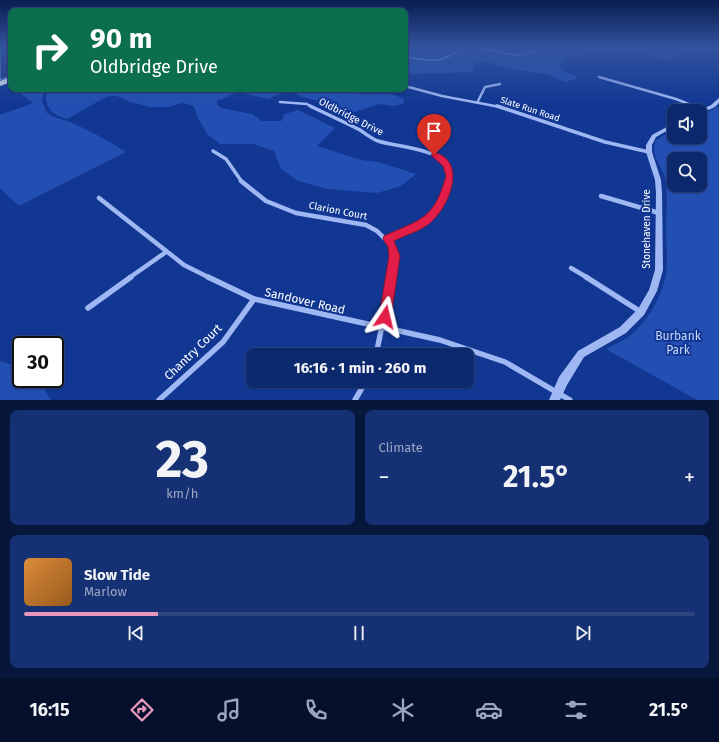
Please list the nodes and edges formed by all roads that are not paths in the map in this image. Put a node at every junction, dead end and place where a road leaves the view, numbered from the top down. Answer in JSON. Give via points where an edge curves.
{"nodes":[{"id":1,"x":599,"y":77,"type":"dead end"},
{"id":2,"x":500,"y":84,"type":"dead end"},
{"id":3,"x":408,"y":87,"type":"edge"},
{"id":4,"x":719,"y":100,"type":"edge"},
{"id":5,"x":478,"y":101,"type":"junction"},
{"id":6,"x":280,"y":102,"type":"dead end"},
{"id":7,"x":687,"y":104,"type":"edge"},
{"id":8,"x":707,"y":109,"type":"edge"},
{"id":9,"x":667,"y":129,"type":"edge"},
{"id":10,"x":213,"y":151,"type":"dead end"},
{"id":11,"x":648,"y":152,"type":"junction"},
{"id":12,"x":601,"y":196,"type":"dead end"},
{"id":13,"x":99,"y":198,"type":"dead end"},
{"id":14,"x":659,"y":213,"type":"junction"},
{"id":15,"x":388,"y":239,"type":"junction"},
{"id":16,"x":166,"y":252,"type":"junction"},
{"id":17,"x":571,"y":268,"type":"dead end"},
{"id":18,"x":254,"y":299,"type":"junction"},
{"id":19,"x":88,"y":308,"type":"dead end"},
{"id":20,"x":641,"y":312,"type":"junction"},
{"id":21,"x":383,"y":327,"type":"junction"},
{"id":22,"x":378,"y":348,"type":"edge"},
{"id":23,"x":362,"y":388,"type":"edge"},
{"id":24,"x":556,"y":396,"type":"edge"},
{"id":25,"x":159,"y":400,"type":"edge"},
{"id":26,"x":355,"y":400,"type":"edge"},
{"id":27,"x":570,"y":400,"type":"edge"}],
"edges":[{"from":1,"to":7,"type":"street"},
{"from":2,"to":5,"type":"street","via":[[485,87]]},
{"from":3,"to":5,"type":"street","name":"Slate Run Road","via":[[442,96]]},
{"from":4,"to":8,"type":"street"},
{"from":5,"to":11,"type":"street","name":"Slate Run Road","via":[[613,144]]},
{"from":6,"to":15,"type":"street","name":"Oldbridge Drive","via":[[307,104],[378,141],[423,150],[446,164],[450,176],[437,209],[426,222]]},
{"from":9,"to":11,"type":"street","via":[[654,136]]},
{"from":10,"to":15,"type":"street","name":"Clarion Court","via":[[226,159],[243,184],[266,201],[296,213],[366,225]]},
{"from":11,"to":14,"type":"street","name":"Stonehaven Drive","via":[[658,180]]},
{"from":12,"to":14,"type":"street"},
{"from":13,"to":16,"type":"street","name":"Sandover Road"},
{"from":14,"to":20,"type":"street","name":"Stonehaven Drive","via":[[659,270],[653,291]]},
{"from":15,"to":21,"type":"street","via":[[393,247],[394,256]]},
{"from":16,"to":18,"type":"street","name":"Sandover Road","via":[[184,265]]},
{"from":16,"to":19,"type":"street"},
{"from":17,"to":20,"type":"street"},
{"from":18,"to":21,"type":"street","name":"Sandover Road"},
{"from":18,"to":25,"type":"street","name":"Chantry Court","via":[[223,342]]},
{"from":20,"to":24,"type":"street","name":"Stonehaven Drive","via":[[624,330],[581,354]]},
{"from":21,"to":22,"type":"street"},
{"from":21,"to":24,"type":"street","name":"Sandover Road","via":[[440,340],[505,362]]},
{"from":23,"to":26,"type":"street"},
{"from":24,"to":27,"type":"street","name":"Sandover Road"}]}
